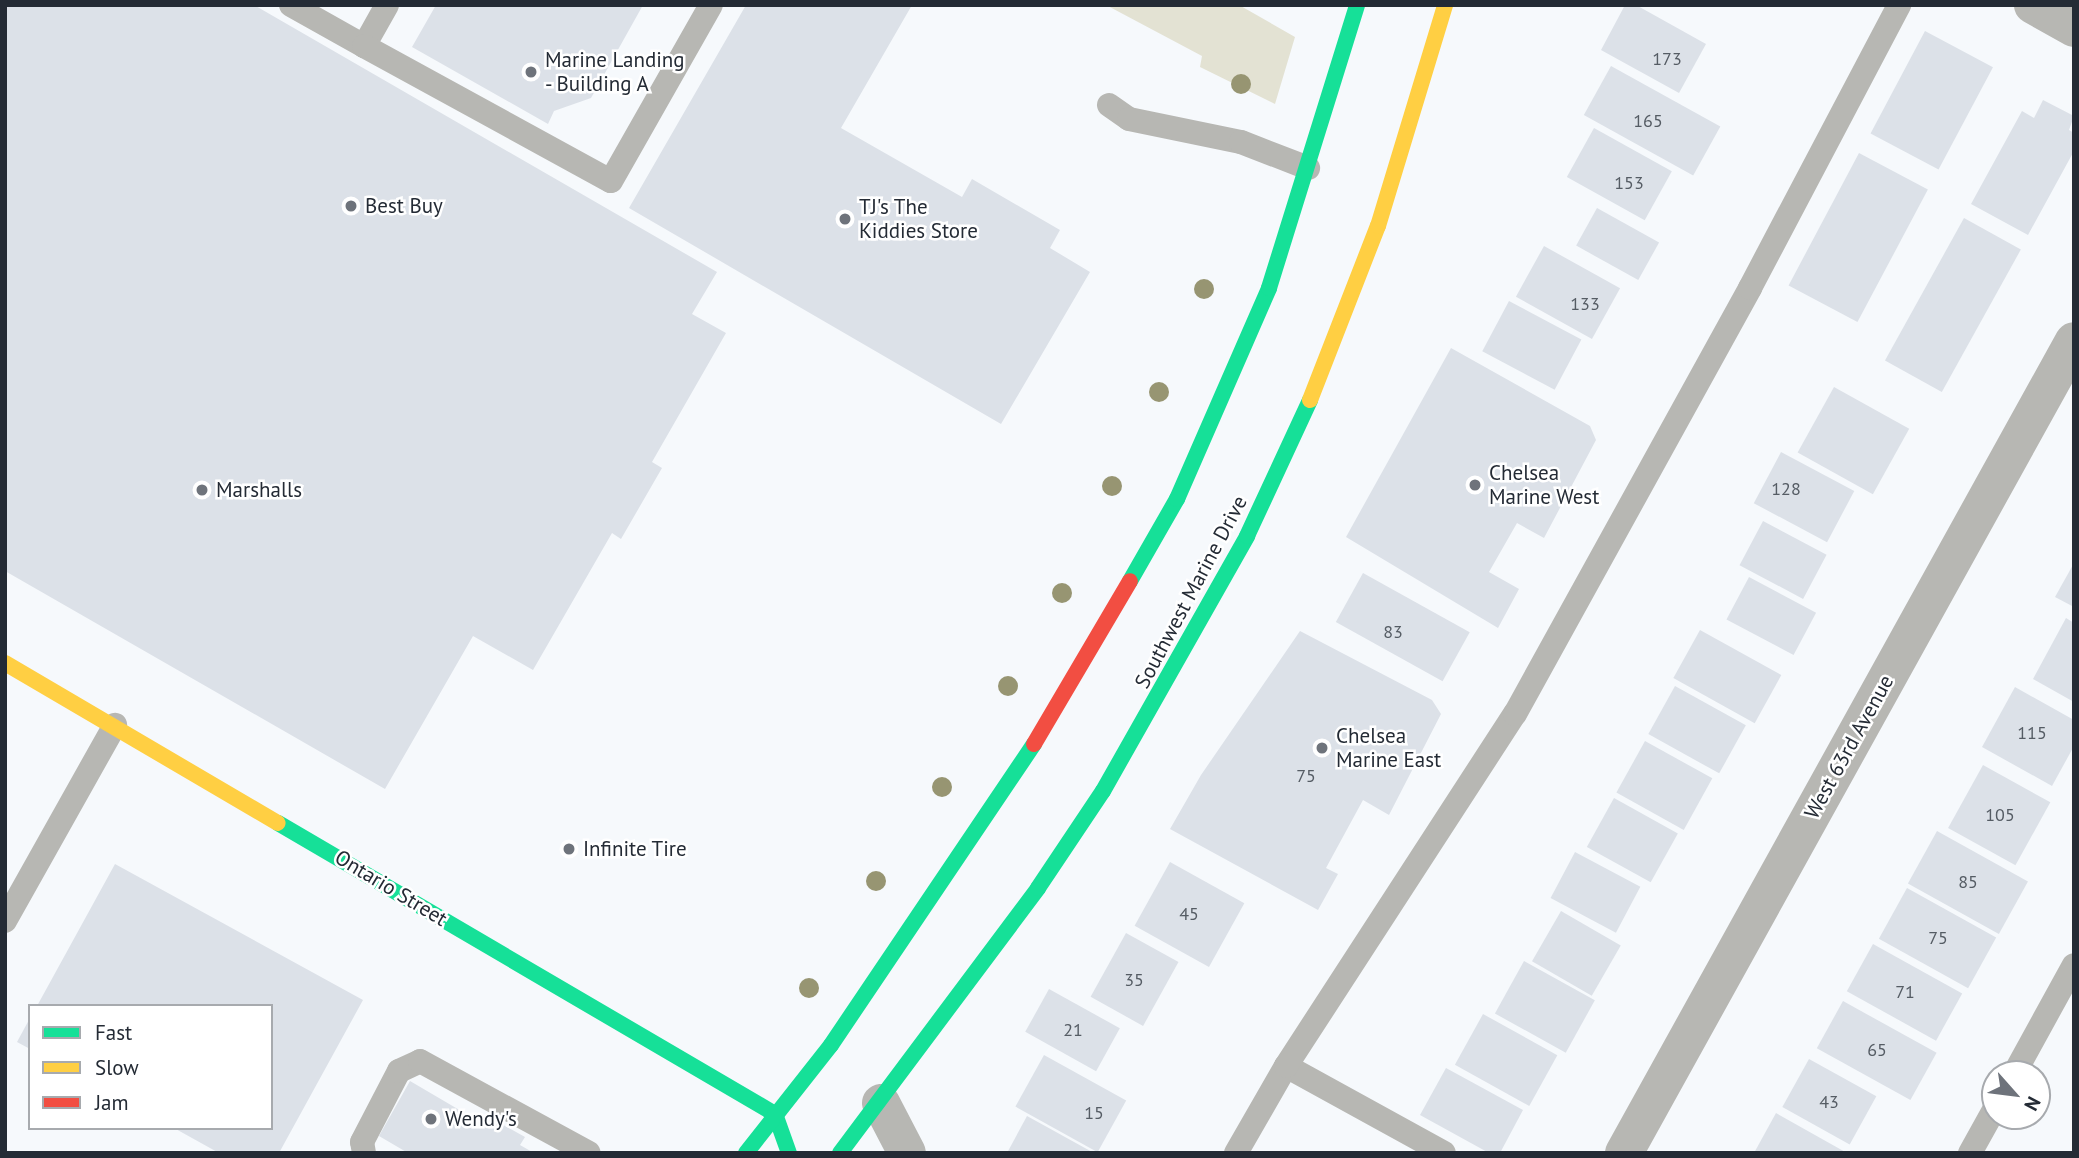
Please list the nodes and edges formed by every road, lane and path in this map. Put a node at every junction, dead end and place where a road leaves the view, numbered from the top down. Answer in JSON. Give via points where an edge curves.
{"nodes":[{"id":1,"x":291,"y":5,"type":"edge"},
{"id":2,"x":387,"y":5,"type":"edge"},
{"id":3,"x":711,"y":5,"type":"edge"},
{"id":4,"x":1357,"y":5,"type":"edge"},
{"id":5,"x":1445,"y":5,"type":"edge"},
{"id":6,"x":1899,"y":5,"type":"edge"},
{"id":7,"x":2033,"y":5,"type":"edge"},
{"id":8,"x":2074,"y":28,"type":"edge"},
{"id":9,"x":364,"y":46,"type":"junction"},
{"id":10,"x":1109,"y":105,"type":"dead end"},
{"id":11,"x":1308,"y":168,"type":"junction"},
{"id":12,"x":2074,"y":341,"type":"edge"},
{"id":13,"x":5,"y":663,"type":"edge"},
{"id":14,"x":115,"y":725,"type":"junction"},
{"id":15,"x":5,"y":921,"type":"edge"},
{"id":16,"x":2074,"y":965,"type":"edge"},
{"id":17,"x":2022,"y":1060,"type":"edge"},
{"id":18,"x":1286,"y":1066,"type":"junction"},
{"id":19,"x":881,"y":1103,"type":"junction"},
{"id":20,"x":775,"y":1114,"type":"junction"},
{"id":21,"x":1983,"y":1130,"type":"edge"},
{"id":22,"x":364,"y":1153,"type":"edge"},
{"id":23,"x":589,"y":1153,"type":"edge"},
{"id":24,"x":746,"y":1153,"type":"edge"},
{"id":25,"x":789,"y":1153,"type":"edge"},
{"id":26,"x":840,"y":1153,"type":"edge"},
{"id":27,"x":907,"y":1153,"type":"edge"},
{"id":28,"x":1236,"y":1153,"type":"edge"},
{"id":29,"x":1444,"y":1153,"type":"edge"},
{"id":30,"x":1624,"y":1153,"type":"edge"},
{"id":31,"x":1970,"y":1153,"type":"edge"}],
"edges":[{"from":1,"to":9,"type":"lane"},
{"from":2,"to":9,"type":"lane"},
{"from":3,"to":9,"type":"lane","via":[[611,181]]},
{"from":4,"to":11,"type":"main road"},
{"from":5,"to":19,"type":"main road","name":"Southwest Marine Drive","via":[[1378,226],[1310,403],[1247,536],[1102,792]]},
{"from":6,"to":18,"type":"lane","via":[[1751,288],[1515,714]]},
{"from":7,"to":8,"type":"street"},
{"from":10,"to":11,"type":"lane","via":[[1129,119],[1241,142]]},
{"from":11,"to":20,"type":"main road","via":[[1269,288],[1188,480],[1110,621],[941,886],[831,1045]]},
{"from":12,"to":30,"type":"street","name":"West 63rd Avenue"},
{"from":13,"to":14,"type":"main road","name":"Ontario Street"},
{"from":14,"to":15,"type":"lane"},
{"from":14,"to":20,"type":"main road","name":"Ontario Street"},
{"from":16,"to":17,"type":"lane"},
{"from":18,"to":28,"type":"lane"},
{"from":18,"to":29,"type":"lane"},
{"from":19,"to":26,"type":"main road","name":"Southwest Marine Drive"},
{"from":19,"to":27,"type":"street"},
{"from":20,"to":24,"type":"main road"},
{"from":20,"to":25,"type":"main road"},
{"from":21,"to":31,"type":"lane"},
{"from":22,"to":23,"type":"lane","via":[[362,1142],[399,1071],[420,1061]]}]}
